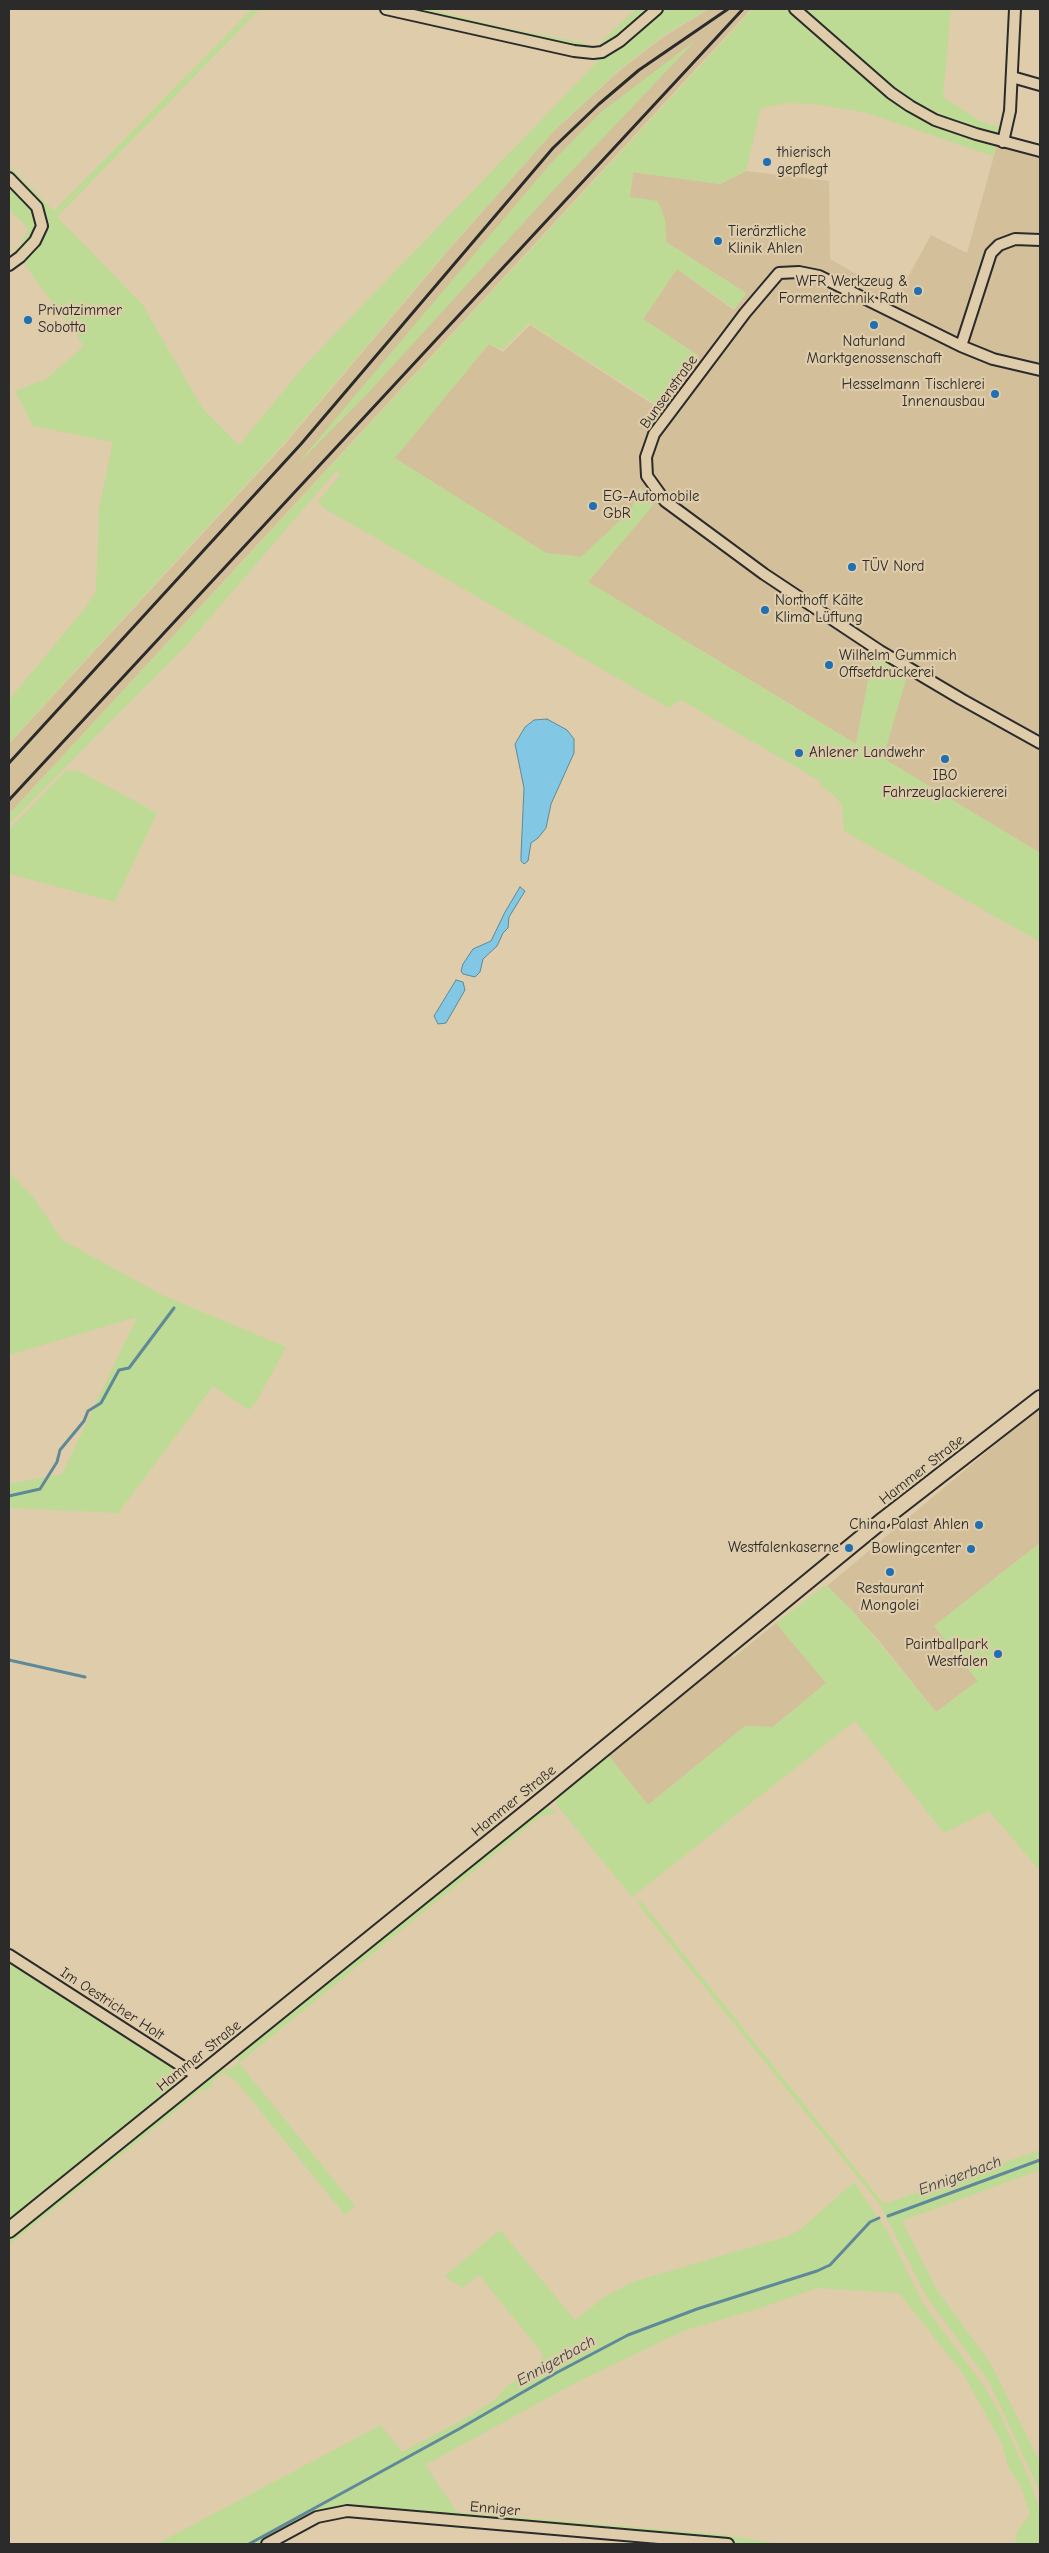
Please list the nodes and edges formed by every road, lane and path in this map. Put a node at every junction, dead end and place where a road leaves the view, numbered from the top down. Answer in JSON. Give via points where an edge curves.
{"nodes":[{"id":1,"x":386,"y":9,"type":"edge"},
{"id":2,"x":657,"y":9,"type":"edge"},
{"id":3,"x":795,"y":9,"type":"edge"},
{"id":4,"x":1015,"y":9,"type":"edge"},
{"id":5,"x":1012,"y":77,"type":"junction"},
{"id":6,"x":1040,"y":85,"type":"edge"},
{"id":7,"x":1003,"y":142,"type":"junction"},
{"id":8,"x":1040,"y":151,"type":"edge"},
{"id":9,"x":9,"y":178,"type":"edge"},
{"id":10,"x":1040,"y":240,"type":"edge"},
{"id":11,"x":9,"y":265,"type":"edge"},
{"id":12,"x":961,"y":346,"type":"junction"},
{"id":13,"x":1040,"y":370,"type":"edge"},
{"id":14,"x":1040,"y":743,"type":"edge"},
{"id":15,"x":1040,"y":1398,"type":"edge"},
{"id":16,"x":9,"y":1955,"type":"edge"},
{"id":17,"x":199,"y":2077,"type":"junction"},
{"id":18,"x":9,"y":2230,"type":"edge"},
{"id":19,"x":267,"y":2544,"type":"edge"},
{"id":20,"x":728,"y":2544,"type":"edge"}],
"edges":[{"from":1,"to":2,"type":"street","via":[[574,51],[602,52]]},
{"from":3,"to":7,"type":"street","via":[[910,106],[935,120]]},
{"from":4,"to":5,"type":"street"},
{"from":5,"to":6,"type":"street"},
{"from":5,"to":7,"type":"street","via":[[1010,111]]},
{"from":7,"to":8,"type":"street"},
{"from":9,"to":11,"type":"street","via":[[37,207],[42,226],[35,241]]},
{"from":10,"to":12,"type":"street","via":[[1015,239],[999,245],[991,253]]},
{"from":12,"to":13,"type":"street","name":"Bunsenstraße","via":[[993,359]]},
{"from":12,"to":14,"type":"street","name":"Bunsenstraße","via":[[819,276],[779,273],[654,434],[646,457],[647,476],[665,501],[764,574],[880,651]]},
{"from":15,"to":17,"type":"main road","name":"Hammer Straße","via":[[905,1502]]},
{"from":16,"to":17,"type":"street","name":"Im Oestricher Holt"},
{"from":17,"to":18,"type":"main road","name":"Hammer Straße"},
{"from":19,"to":20,"type":"street","name":"Enniger","via":[[316,2516],[346,2510]]}]}
